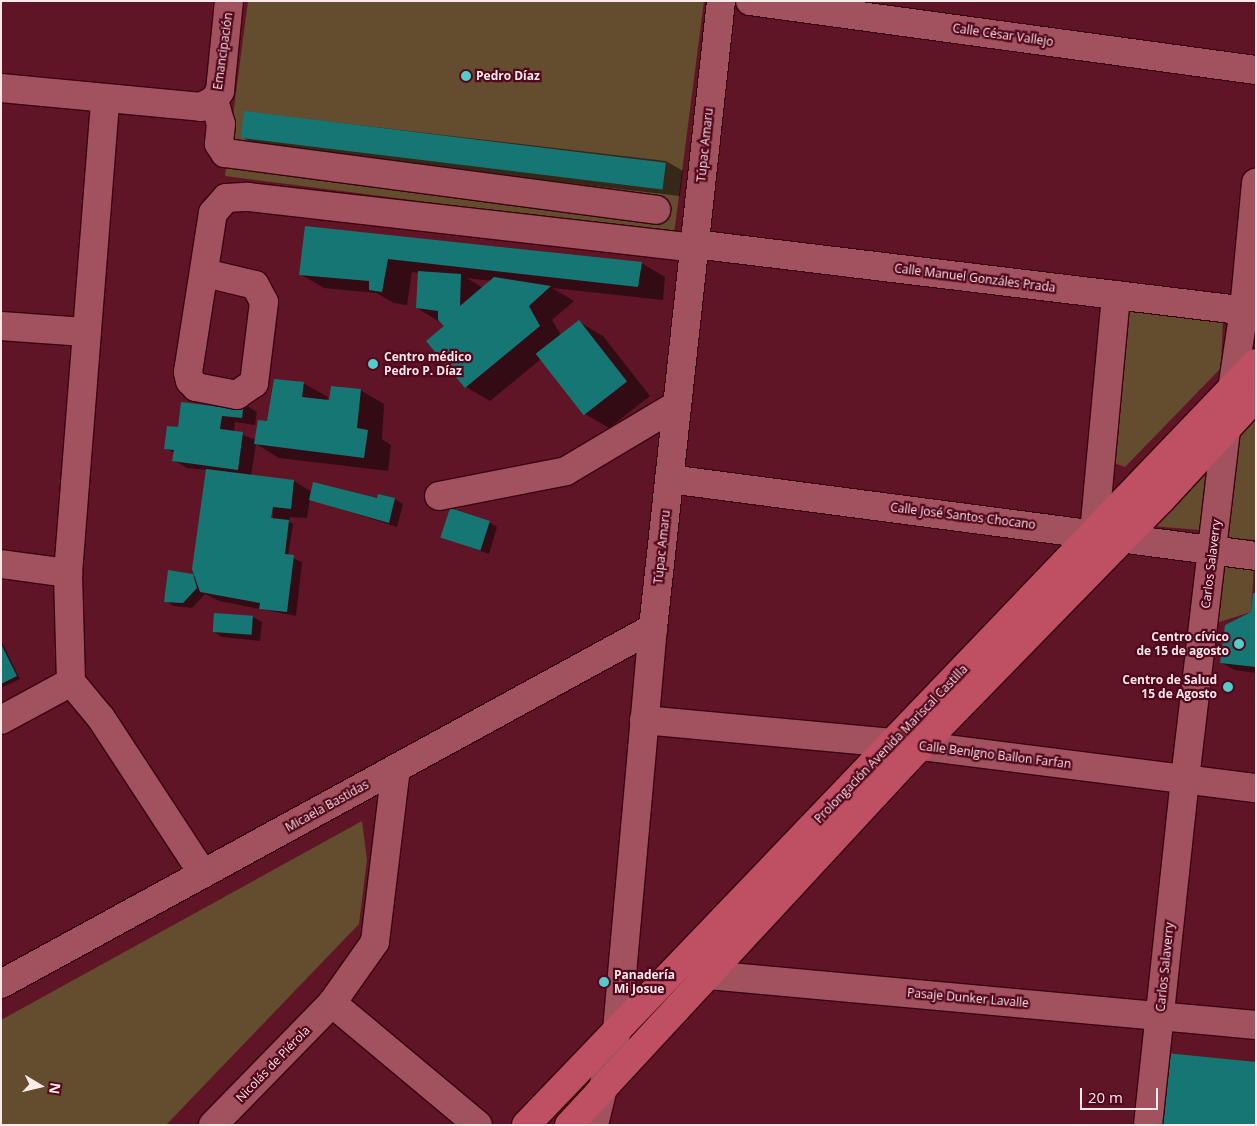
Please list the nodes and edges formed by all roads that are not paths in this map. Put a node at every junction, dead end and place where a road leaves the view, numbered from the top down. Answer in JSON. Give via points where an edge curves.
{"nodes":[{"id":1,"x":229,"y":1,"type":"edge"},
{"id":2,"x":721,"y":1,"type":"edge"},
{"id":3,"x":750,"y":1,"type":"edge"},
{"id":4,"x":1256,"y":70,"type":"edge"},
{"id":5,"x":1,"y":88,"type":"edge"},
{"id":6,"x":105,"y":99,"type":"junction"},
{"id":7,"x":214,"y":100,"type":"junction"},
{"id":8,"x":1256,"y":183,"type":"edge"},
{"id":9,"x":656,"y":210,"type":"dead end"},
{"id":10,"x":694,"y":246,"type":"junction"},
{"id":11,"x":205,"y":272,"type":"dead end"},
{"id":12,"x":1116,"y":295,"type":"junction"},
{"id":13,"x":1250,"y":311,"type":"edge"},
{"id":14,"x":1,"y":326,"type":"edge"},
{"id":15,"x":85,"y":332,"type":"junction"},
{"id":16,"x":1256,"y":363,"type":"edge"},
{"id":17,"x":1244,"y":393,"type":"edge"},
{"id":18,"x":675,"y":406,"type":"junction"},
{"id":19,"x":1226,"y":429,"type":"junction"},
{"id":20,"x":669,"y":479,"type":"junction"},
{"id":21,"x":439,"y":496,"type":"dead end"},
{"id":22,"x":1094,"y":533,"type":"junction"},
{"id":23,"x":1124,"y":537,"type":"junction"},
{"id":24,"x":1214,"y":548,"type":"junction"},
{"id":25,"x":1256,"y":556,"type":"edge"},
{"id":26,"x":1,"y":564,"type":"edge"},
{"id":27,"x":68,"y":573,"type":"junction"},
{"id":28,"x":653,"y":628,"type":"junction"},
{"id":29,"x":71,"y":682,"type":"junction"},
{"id":30,"x":1,"y":720,"type":"edge"},
{"id":31,"x":644,"y":720,"type":"junction"},
{"id":32,"x":892,"y":744,"type":"junction"},
{"id":33,"x":922,"y":746,"type":"junction"},
{"id":34,"x":396,"y":768,"type":"junction"},
{"id":35,"x":1184,"y":779,"type":"junction"},
{"id":36,"x":1256,"y":788,"type":"edge"},
{"id":37,"x":203,"y":874,"type":"junction"},
{"id":38,"x":686,"y":958,"type":"junction"},
{"id":39,"x":708,"y":975,"type":"junction"},
{"id":40,"x":1,"y":984,"type":"edge"},
{"id":41,"x":332,"y":1003,"type":"junction"},
{"id":42,"x":1160,"y":1016,"type":"junction"},
{"id":43,"x":1256,"y":1025,"type":"edge"},
{"id":44,"x":617,"y":1030,"type":"junction"},
{"id":45,"x":599,"y":1092,"type":"junction"},
{"id":46,"x":213,"y":1125,"type":"edge"},
{"id":47,"x":478,"y":1125,"type":"edge"},
{"id":48,"x":526,"y":1125,"type":"edge"},
{"id":49,"x":569,"y":1125,"type":"edge"},
{"id":50,"x":594,"y":1125,"type":"edge"},
{"id":51,"x":1148,"y":1125,"type":"edge"}],
"edges":[{"from":1,"to":7,"type":"street","name":"Emancipación","via":[[220,91]]},
{"from":2,"to":10,"type":"street","name":"Túpac Amaru"},
{"from":3,"to":4,"type":"street","name":"Calle César Vallejo"},
{"from":5,"to":6,"type":"street"},
{"from":6,"to":7,"type":"street","via":[[186,108],[201,107]]},
{"from":6,"to":15,"type":"street"},
{"from":7,"to":9,"type":"street","via":[[221,124],[219,144],[225,153]]},
{"from":8,"to":13,"type":"street"},
{"from":10,"to":11,"type":"street","name":"Calle Manuel Gonzáles Prada","via":[[237,196],[226,198],[213,213]]},
{"from":10,"to":12,"type":"street","name":"Calle Manuel Gonzáles Prada"},
{"from":10,"to":18,"type":"street","name":"Túpac Amaru"},
{"from":12,"to":13,"type":"street","name":"Calle Manuel Gonzáles Prada"},
{"from":12,"to":22,"type":"street"},
{"from":13,"to":17,"type":"street"},
{"from":14,"to":15,"type":"street"},
{"from":15,"to":27,"type":"street"},
{"from":16,"to":17,"type":"main road","name":"Prolongación Avenida Mariscal Castilla"},
{"from":17,"to":19,"type":"main road","name":"Prolongación Avenida Mariscal Castilla"},
{"from":17,"to":22,"type":"main road","name":"Prolongación Avenida Mariscal Castilla"},
{"from":18,"to":20,"type":"street","name":"Túpac Amaru"},
{"from":18,"to":21,"type":"street","via":[[566,472]]},
{"from":19,"to":23,"type":"main road","name":"Prolongación Avenida Mariscal Castilla"},
{"from":19,"to":24,"type":"street","name":"Carlos Salaverry"},
{"from":20,"to":22,"type":"street","name":"Calle José Santos Chocano"},
{"from":20,"to":28,"type":"street","name":"Túpac Amaru"},
{"from":22,"to":23,"type":"street","name":"Calle José Santos Chocano"},
{"from":22,"to":32,"type":"main road","name":"Prolongación Avenida Mariscal Castilla"},
{"from":23,"to":24,"type":"street","name":"Calle José Santos Chocano"},
{"from":23,"to":33,"type":"main road","name":"Prolongación Avenida Mariscal Castilla"},
{"from":24,"to":25,"type":"street","name":"Calle José Santos Chocano"},
{"from":24,"to":35,"type":"street","name":"Carlos Salaverry"},
{"from":26,"to":27,"type":"street"},
{"from":27,"to":29,"type":"street"},
{"from":28,"to":31,"type":"street","name":"Túpac Amaru"},
{"from":28,"to":34,"type":"street","name":"Micaela Bastidas"},
{"from":29,"to":30,"type":"street"},
{"from":29,"to":37,"type":"street","via":[[101,718]]},
{"from":31,"to":32,"type":"street","name":"Calle Benigno Ballon Farfan"},
{"from":31,"to":44,"type":"street","name":"Túpac Amaru"},
{"from":32,"to":33,"type":"street","name":"Calle Benigno Ballon Farfan"},
{"from":32,"to":38,"type":"main road","name":"Prolongación Avenida Mariscal Castilla"},
{"from":33,"to":35,"type":"street","name":"Calle Benigno Ballon Farfan"},
{"from":33,"to":39,"type":"main road","name":"Prolongación Avenida Mariscal Castilla"},
{"from":34,"to":37,"type":"street","name":"Micaela Bastidas"},
{"from":34,"to":41,"type":"street","name":"Nicolás de Piérola","via":[[375,942]]},
{"from":35,"to":36,"type":"street","name":"Calle Benigno Ballon Farfan"},
{"from":35,"to":42,"type":"street","name":"Carlos Salaverry"},
{"from":37,"to":40,"type":"street","name":"Micaela Bastidas"},
{"from":38,"to":39,"type":"street"},
{"from":38,"to":44,"type":"main road","name":"Prolongación Avenida Mariscal Castilla"},
{"from":39,"to":42,"type":"street","name":"Pasaje Dunker Lavalle"},
{"from":39,"to":45,"type":"main road","name":"Prolongación Avenida Mariscal Castilla"},
{"from":41,"to":46,"type":"street","name":"Nicolás de Piérola"},
{"from":41,"to":47,"type":"street"},
{"from":42,"to":43,"type":"street","name":"Pasaje Dunker Lavalle"},
{"from":42,"to":51,"type":"street","name":"Carlos Salaverry"},
{"from":44,"to":45,"type":"street","name":"Túpac Amaru"},
{"from":44,"to":48,"type":"main road","name":"Prolongación Avenida Mariscal Castilla"},
{"from":45,"to":49,"type":"main road","name":"Prolongación Avenida Mariscal Castilla"},
{"from":45,"to":50,"type":"street","name":"Túpac Amaru"}]}
